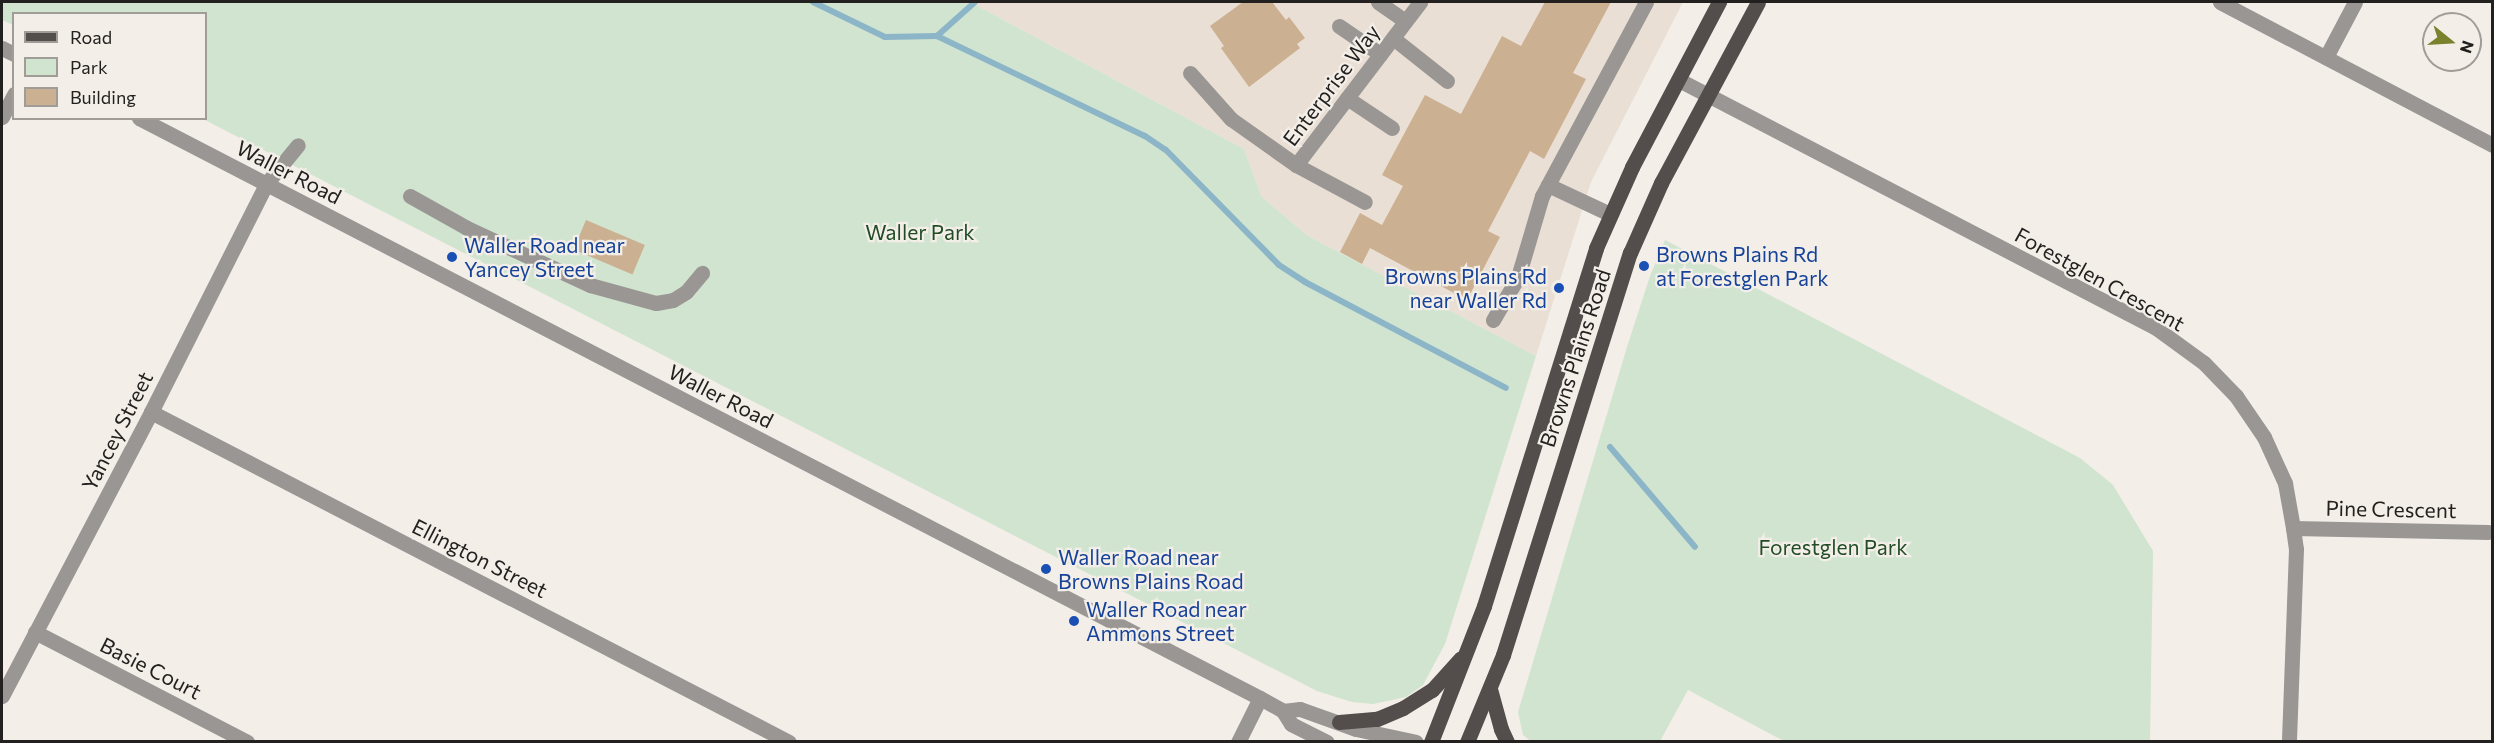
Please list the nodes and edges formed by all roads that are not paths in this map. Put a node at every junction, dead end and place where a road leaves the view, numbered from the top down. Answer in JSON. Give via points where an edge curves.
{"nodes":[{"id":1,"x":1378,"y":2,"type":"edge"},
{"id":2,"x":1420,"y":2,"type":"edge"},
{"id":3,"x":1646,"y":2,"type":"edge"},
{"id":4,"x":1719,"y":2,"type":"edge"},
{"id":5,"x":1758,"y":2,"type":"edge"},
{"id":6,"x":2220,"y":2,"type":"edge"},
{"id":7,"x":2355,"y":2,"type":"edge"},
{"id":8,"x":1405,"y":21,"type":"junction"},
{"id":9,"x":1339,"y":26,"type":"dead end"},
{"id":10,"x":1393,"y":38,"type":"junction"},
{"id":11,"x":1380,"y":54,"type":"junction"},
{"id":12,"x":2325,"y":57,"type":"junction"},
{"id":13,"x":1190,"y":73,"type":"dead end"},
{"id":14,"x":1679,"y":80,"type":"junction"},
{"id":15,"x":1447,"y":81,"type":"dead end"},
{"id":16,"x":1708,"y":96,"type":"junction"},
{"id":17,"x":12,"y":98,"type":"edge"},
{"id":18,"x":1347,"y":98,"type":"junction"},
{"id":19,"x":2,"y":117,"type":"edge"},
{"id":20,"x":143,"y":120,"type":"edge"},
{"id":21,"x":1392,"y":128,"type":"dead end"},
{"id":22,"x":298,"y":145,"type":"dead end"},
{"id":23,"x":2493,"y":145,"type":"edge"},
{"id":24,"x":1296,"y":165,"type":"junction"},
{"id":25,"x":266,"y":184,"type":"junction"},
{"id":26,"x":1548,"y":185,"type":"junction"},
{"id":27,"x":410,"y":196,"type":"dead end"},
{"id":28,"x":1365,"y":202,"type":"dead end"},
{"id":29,"x":1610,"y":214,"type":"junction"},
{"id":30,"x":702,"y":273,"type":"dead end"},
{"id":31,"x":1493,"y":320,"type":"dead end"},
{"id":32,"x":151,"y":412,"type":"junction"},
{"id":33,"x":2293,"y":528,"type":"junction"},
{"id":34,"x":2488,"y":532,"type":"dead end"},
{"id":35,"x":35,"y":632,"type":"junction"},
{"id":36,"x":1469,"y":648,"type":"junction"},
{"id":37,"x":1490,"y":689,"type":"junction"},
{"id":38,"x":2,"y":696,"type":"edge"},
{"id":39,"x":1260,"y":698,"type":"junction"},
{"id":40,"x":1283,"y":711,"type":"junction"},
{"id":41,"x":1339,"y":722,"type":"junction"},
{"id":42,"x":247,"y":741,"type":"edge"},
{"id":43,"x":789,"y":741,"type":"edge"},
{"id":44,"x":1238,"y":741,"type":"edge"},
{"id":45,"x":1327,"y":741,"type":"edge"},
{"id":46,"x":1416,"y":741,"type":"edge"},
{"id":47,"x":1431,"y":741,"type":"edge"},
{"id":48,"x":1467,"y":741,"type":"edge"},
{"id":49,"x":1507,"y":741,"type":"edge"},
{"id":50,"x":2289,"y":741,"type":"edge"}],
"edges":[{"from":1,"to":8,"type":"street"},
{"from":2,"to":8,"type":"street","name":"Enterprise Way"},
{"from":3,"to":26,"type":"street"},
{"from":4,"to":14,"type":"main road","name":"Browns Plains Road"},
{"from":5,"to":16,"type":"main road","name":"Browns Plains Road"},
{"from":6,"to":12,"type":"street"},
{"from":7,"to":12,"type":"street"},
{"from":8,"to":10,"type":"street","name":"Enterprise Way"},
{"from":9,"to":11,"type":"street"},
{"from":10,"to":11,"type":"street","name":"Enterprise Way"},
{"from":10,"to":15,"type":"street"},
{"from":11,"to":18,"type":"street","name":"Enterprise Way"},
{"from":12,"to":23,"type":"street"},
{"from":13,"to":24,"type":"street","via":[[1231,119]]},
{"from":14,"to":16,"type":"street","name":"Forestglen Crescent"},
{"from":14,"to":29,"type":"main road","name":"Browns Plains Road"},
{"from":16,"to":33,"type":"street","name":"Forestglen Crescent","via":[[2156,328],[2194,356],[2236,396],[2264,437],[2285,483]]},
{"from":16,"to":37,"type":"main road","name":"Browns Plains Road","via":[[1661,183],[1630,253],[1516,618]]},
{"from":17,"to":19,"type":"street"},
{"from":18,"to":21,"type":"street"},
{"from":18,"to":24,"type":"street","name":"Enterprise Way"},
{"from":20,"to":25,"type":"street","name":"Waller Road"},
{"from":22,"to":25,"type":"street","name":"Yancey Street"},
{"from":24,"to":28,"type":"street"},
{"from":25,"to":32,"type":"street","name":"Yancey Street"},
{"from":25,"to":39,"type":"street","name":"Waller Road"},
{"from":26,"to":29,"type":"street"},
{"from":26,"to":31,"type":"street","via":[[1518,277]]},
{"from":27,"to":30,"type":"street","via":[[467,228],[590,285],[656,303],[673,300],[686,292]]},
{"from":29,"to":36,"type":"main road","name":"Browns Plains Road"},
{"from":32,"to":35,"type":"street","name":"Yancey Street"},
{"from":32,"to":43,"type":"street","name":"Ellington Street"},
{"from":33,"to":34,"type":"street","name":"Pine Crescent"},
{"from":33,"to":50,"type":"street","name":"Forestglen Crescent","via":[[2296,549]]},
{"from":35,"to":38,"type":"street","name":"Yancey Street"},
{"from":35,"to":42,"type":"street","name":"Basie Court"},
{"from":36,"to":41,"type":"main road","via":[[1432,690],[1403,708],[1377,719]]},
{"from":36,"to":47,"type":"main road","name":"Browns Plains Road"},
{"from":37,"to":48,"type":"main road","name":"Browns Plains Road"},
{"from":37,"to":49,"type":"main road"},
{"from":39,"to":40,"type":"street","name":"Waller Road"},
{"from":39,"to":44,"type":"street"},
{"from":40,"to":41,"type":"street","name":"Waller Road","via":[[1300,709]]},
{"from":40,"to":45,"type":"street","name":"Waller Road","via":[[1291,724]]},
{"from":41,"to":46,"type":"street","name":"Waller Road","via":[[1374,734]]}]}
